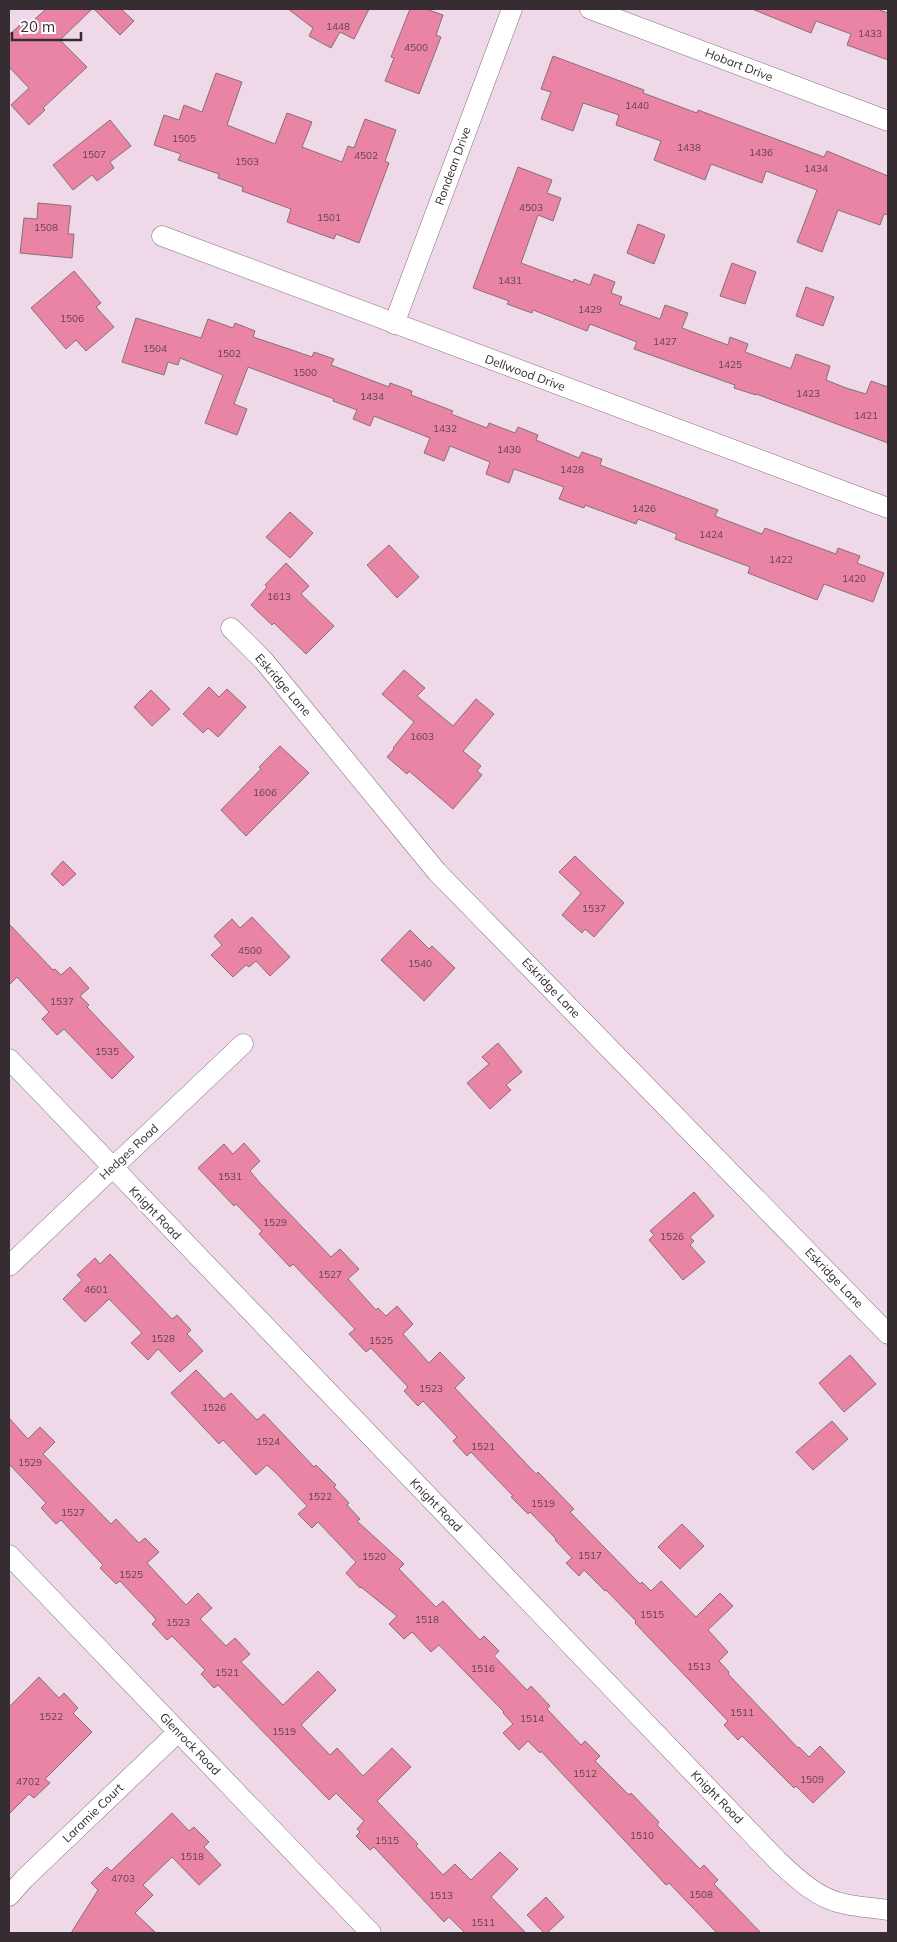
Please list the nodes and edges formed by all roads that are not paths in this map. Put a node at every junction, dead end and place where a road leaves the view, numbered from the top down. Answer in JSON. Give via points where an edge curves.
{"nodes":[{"id":1,"x":512,"y":9,"type":"edge"},
{"id":2,"x":590,"y":9,"type":"edge"},
{"id":3,"x":888,"y":121,"type":"edge"},
{"id":4,"x":162,"y":236,"type":"dead end"},
{"id":5,"x":394,"y":324,"type":"junction"},
{"id":6,"x":888,"y":508,"type":"edge"},
{"id":7,"x":231,"y":628,"type":"dead end"},
{"id":8,"x":243,"y":1044,"type":"dead end"},
{"id":9,"x":9,"y":1059,"type":"edge"},
{"id":10,"x":112,"y":1168,"type":"junction"},
{"id":11,"x":12,"y":1264,"type":"edge"},
{"id":12,"x":888,"y":1334,"type":"edge"},
{"id":13,"x":9,"y":1555,"type":"edge"},
{"id":14,"x":178,"y":1732,"type":"junction"},
{"id":15,"x":9,"y":1896,"type":"edge"},
{"id":16,"x":888,"y":1910,"type":"edge"},
{"id":17,"x":370,"y":1933,"type":"edge"}],
"edges":[{"from":1,"to":5,"type":"street","name":"Rondean Drive"},
{"from":2,"to":3,"type":"street","name":"Hobart Drive"},
{"from":4,"to":5,"type":"street","name":"Dellwood Drive"},
{"from":5,"to":6,"type":"street","name":"Dellwood Drive"},
{"from":7,"to":12,"type":"street","name":"Eskridge Lane","via":[[264,661],[437,872]]},
{"from":8,"to":10,"type":"street","name":"Hedges Road"},
{"from":9,"to":10,"type":"street","name":"Knight Road"},
{"from":10,"to":11,"type":"street","name":"Hedges Road"},
{"from":10,"to":16,"type":"street","name":"Knight Road","via":[[777,1860],[805,1886],[824,1897],[844,1904]]},
{"from":13,"to":14,"type":"street","name":"Glenrock Road"},
{"from":14,"to":15,"type":"street","name":"Laramie Court"},
{"from":14,"to":17,"type":"street","name":"Glenrock Road"}]}
